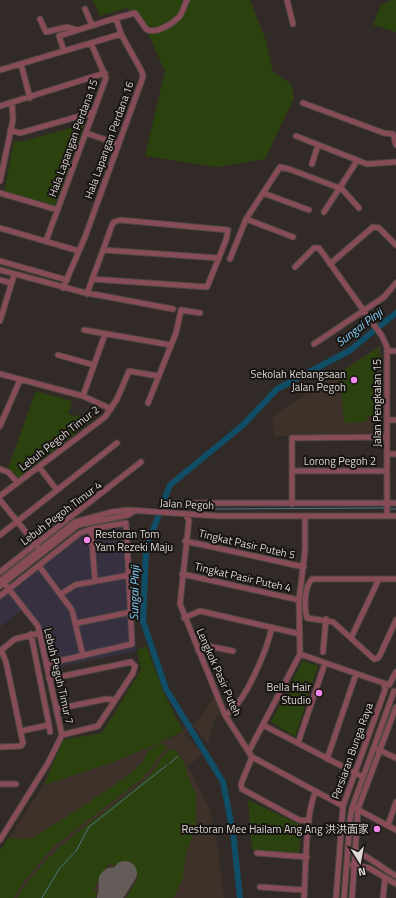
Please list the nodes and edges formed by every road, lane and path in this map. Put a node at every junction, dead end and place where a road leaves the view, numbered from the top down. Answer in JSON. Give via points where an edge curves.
{"nodes":[{"id":1,"x":187,"y":0,"type":"edge"},
{"id":2,"x":287,"y":0,"type":"edge"},
{"id":3,"x":85,"y":9,"type":"dead end"},
{"id":4,"x":116,"y":18,"type":"junction"},
{"id":5,"x":40,"y":19,"type":"dead end"},
{"id":6,"x":293,"y":24,"type":"dead end"},
{"id":7,"x":92,"y":25,"type":"junction"},
{"id":8,"x":77,"y":30,"type":"junction"},
{"id":9,"x":121,"y":34,"type":"junction"},
{"id":10,"x":91,"y":43,"type":"junction"},
{"id":11,"x":64,"y":51,"type":"junction"},
{"id":12,"x":21,"y":64,"type":"junction"},
{"id":13,"x":0,"y":70,"type":"edge"},
{"id":14,"x":105,"y":73,"type":"junction"},
{"id":15,"x":30,"y":98,"type":"junction"},
{"id":16,"x":12,"y":103,"type":"junction"},
{"id":17,"x":303,"y":103,"type":"dead end"},
{"id":18,"x":0,"y":106,"type":"edge"},
{"id":19,"x":94,"y":112,"type":"junction"},
{"id":20,"x":10,"y":130,"type":"junction"},
{"id":21,"x":86,"y":133,"type":"junction"},
{"id":22,"x":296,"y":136,"type":"dead end"},
{"id":23,"x":118,"y":144,"type":"junction"},
{"id":24,"x":318,"y":145,"type":"junction"},
{"id":25,"x":396,"y":145,"type":"edge"},
{"id":26,"x":357,"y":161,"type":"junction"},
{"id":27,"x":396,"y":162,"type":"edge"},
{"id":28,"x":312,"y":164,"type":"dead end"},
{"id":29,"x":0,"y":181,"type":"edge"},
{"id":30,"x":339,"y":188,"type":"junction"},
{"id":31,"x":0,"y":193,"type":"edge"},
{"id":32,"x":262,"y":193,"type":"junction"},
{"id":33,"x":359,"y":208,"type":"dead end"},
{"id":34,"x":58,"y":210,"type":"junction"},
{"id":35,"x":309,"y":210,"type":"dead end"},
{"id":36,"x":324,"y":212,"type":"dead end"},
{"id":37,"x":246,"y":219,"type":"junction"},
{"id":38,"x":0,"y":228,"type":"edge"},
{"id":39,"x":292,"y":237,"type":"dead end"},
{"id":40,"x":46,"y":242,"type":"junction"},
{"id":41,"x":396,"y":245,"type":"edge"},
{"id":42,"x":103,"y":250,"type":"junction"},
{"id":43,"x":79,"y":251,"type":"junction"},
{"id":44,"x":219,"y":258,"type":"junction"},
{"id":45,"x":230,"y":259,"type":"dead end"},
{"id":46,"x":0,"y":260,"type":"edge"},
{"id":47,"x":330,"y":264,"type":"junction"},
{"id":48,"x":295,"y":267,"type":"dead end"},
{"id":49,"x":0,"y":270,"type":"edge"},
{"id":50,"x":14,"y":275,"type":"junction"},
{"id":51,"x":0,"y":280,"type":"edge"},
{"id":52,"x":67,"y":280,"type":"junction"},
{"id":53,"x":92,"y":280,"type":"junction"},
{"id":54,"x":11,"y":283,"type":"junction"},
{"id":55,"x":396,"y":283,"type":"edge"},
{"id":56,"x":63,"y":288,"type":"junction"},
{"id":57,"x":87,"y":294,"type":"junction"},
{"id":58,"x":173,"y":309,"type":"dead end"},
{"id":59,"x":200,"y":313,"type":"dead end"},
{"id":60,"x":366,"y":313,"type":"junction"},
{"id":61,"x":0,"y":318,"type":"edge"},
{"id":62,"x":84,"y":330,"type":"dead end"},
{"id":63,"x":106,"y":334,"type":"junction"},
{"id":64,"x":314,"y":344,"type":"dead end"},
{"id":65,"x":171,"y":345,"type":"junction"},
{"id":66,"x":388,"y":351,"type":"junction"},
{"id":67,"x":396,"y":351,"type":"edge"},
{"id":68,"x":58,"y":355,"type":"dead end"},
{"id":69,"x":94,"y":365,"type":"junction"},
{"id":70,"x":0,"y":374,"type":"edge"},
{"id":71,"x":158,"y":376,"type":"junction"},
{"id":72,"x":20,"y":380,"type":"junction"},
{"id":73,"x":83,"y":396,"type":"junction"},
{"id":74,"x":148,"y":403,"type":"dead end"},
{"id":75,"x":111,"y":409,"type":"junction"},
{"id":76,"x":387,"y":420,"type":"junction"},
{"id":77,"x":396,"y":420,"type":"edge"},
{"id":78,"x":0,"y":426,"type":"edge"},
{"id":79,"x":387,"y":437,"type":"junction"},
{"id":80,"x":117,"y":443,"type":"dead end"},
{"id":81,"x":387,"y":454,"type":"junction"},
{"id":82,"x":396,"y":454,"type":"edge"},
{"id":83,"x":142,"y":462,"type":"dead end"},
{"id":84,"x":39,"y":467,"type":"junction"},
{"id":85,"x":0,"y":468,"type":"edge"},
{"id":86,"x":293,"y":471,"type":"junction"},
{"id":87,"x":387,"y":471,"type":"junction"},
{"id":88,"x":18,"y":483,"type":"junction"},
{"id":89,"x":57,"y":490,"type":"junction"},
{"id":90,"x":0,"y":496,"type":"edge"},
{"id":91,"x":0,"y":500,"type":"edge"},
{"id":92,"x":190,"y":503,"type":"dead end"},
{"id":93,"x":396,"y":503,"type":"edge"},
{"id":94,"x":292,"y":504,"type":"junction"},
{"id":95,"x":387,"y":504,"type":"junction"},
{"id":96,"x":134,"y":511,"type":"junction"},
{"id":97,"x":184,"y":514,"type":"junction"},
{"id":98,"x":195,"y":515,"type":"junction"},
{"id":99,"x":305,"y":516,"type":"junction"},
{"id":100,"x":387,"y":516,"type":"junction"},
{"id":101,"x":396,"y":516,"type":"edge"},
{"id":102,"x":189,"y":520,"type":"junction"},
{"id":103,"x":18,"y":522,"type":"junction"},
{"id":104,"x":90,"y":529,"type":"junction"},
{"id":105,"x":0,"y":535,"type":"edge"},
{"id":106,"x":186,"y":541,"type":"junction"},
{"id":107,"x":36,"y":544,"type":"junction"},
{"id":108,"x":52,"y":546,"type":"junction"},
{"id":109,"x":40,"y":550,"type":"junction"},
{"id":110,"x":35,"y":559,"type":"junction"},
{"id":111,"x":39,"y":566,"type":"junction"},
{"id":112,"x":304,"y":567,"type":"junction"},
{"id":113,"x":0,"y":572,"type":"edge"},
{"id":114,"x":182,"y":574,"type":"junction"},
{"id":115,"x":129,"y":575,"type":"junction"},
{"id":116,"x":379,"y":579,"type":"junction"},
{"id":117,"x":396,"y":579,"type":"edge"},
{"id":118,"x":95,"y":581,"type":"junction"},
{"id":119,"x":1,"y":584,"type":"edge"},
{"id":120,"x":9,"y":589,"type":"junction"},
{"id":121,"x":61,"y":594,"type":"junction"},
{"id":122,"x":0,"y":596,"type":"edge"},
{"id":123,"x":299,"y":600,"type":"junction"},
{"id":124,"x":131,"y":612,"type":"junction"},
{"id":125,"x":184,"y":618,"type":"junction"},
{"id":126,"x":326,"y":620,"type":"junction"},
{"id":127,"x":396,"y":620,"type":"edge"},
{"id":128,"x":77,"y":623,"type":"junction"},
{"id":129,"x":272,"y":628,"type":"junction"},
{"id":130,"x":40,"y":633,"type":"junction"},
{"id":131,"x":31,"y":634,"type":"junction"},
{"id":132,"x":300,"y":634,"type":"junction"},
{"id":133,"x":351,"y":638,"type":"junction"},
{"id":134,"x":198,"y":650,"type":"junction"},
{"id":135,"x":0,"y":651,"type":"edge"},
{"id":136,"x":233,"y":651,"type":"dead end"},
{"id":137,"x":323,"y":652,"type":"dead end"},
{"id":138,"x":300,"y":654,"type":"junction"},
{"id":139,"x":83,"y":656,"type":"junction"},
{"id":140,"x":325,"y":663,"type":"junction"},
{"id":141,"x":46,"y":664,"type":"junction"},
{"id":142,"x":396,"y":672,"type":"edge"},
{"id":143,"x":356,"y":674,"type":"junction"},
{"id":144,"x":49,"y":679,"type":"junction"},
{"id":145,"x":395,"y":680,"type":"edge"},
{"id":146,"x":387,"y":684,"type":"junction"},
{"id":147,"x":395,"y":691,"type":"edge"},
{"id":148,"x":114,"y":700,"type":"junction"},
{"id":149,"x":396,"y":707,"type":"edge"},
{"id":150,"x":56,"y":709,"type":"junction"},
{"id":151,"x":225,"y":715,"type":"junction"},
{"id":152,"x":49,"y":725,"type":"junction"},
{"id":153,"x":263,"y":725,"type":"junction"},
{"id":154,"x":21,"y":731,"type":"junction"},
{"id":155,"x":50,"y":732,"type":"dead end"},
{"id":156,"x":62,"y":735,"type":"junction"},
{"id":157,"x":298,"y":743,"type":"junction"},
{"id":158,"x":0,"y":747,"type":"edge"},
{"id":159,"x":376,"y":749,"type":"junction"},
{"id":160,"x":249,"y":751,"type":"junction"},
{"id":161,"x":252,"y":757,"type":"junction"},
{"id":162,"x":327,"y":758,"type":"junction"},
{"id":163,"x":396,"y":758,"type":"edge"},
{"id":164,"x":356,"y":774,"type":"junction"},
{"id":165,"x":363,"y":777,"type":"junction"},
{"id":166,"x":0,"y":784,"type":"edge"},
{"id":167,"x":16,"y":784,"type":"dead end"},
{"id":168,"x":316,"y":791,"type":"junction"},
{"id":169,"x":396,"y":802,"type":"edge"},
{"id":170,"x":342,"y":806,"type":"junction"},
{"id":171,"x":352,"y":808,"type":"junction"},
{"id":172,"x":358,"y":809,"type":"junction"},
{"id":173,"x":309,"y":821,"type":"junction"},
{"id":174,"x":388,"y":825,"type":"junction"},
{"id":175,"x":396,"y":830,"type":"edge"},
{"id":176,"x":1,"y":837,"type":"edge"},
{"id":177,"x":356,"y":850,"type":"junction"},
{"id":178,"x":257,"y":853,"type":"dead end"},
{"id":179,"x":307,"y":857,"type":"junction"},
{"id":180,"x":347,"y":864,"type":"junction"},
{"id":181,"x":354,"y":865,"type":"junction"},
{"id":182,"x":396,"y":876,"type":"edge"},
{"id":183,"x":385,"y":878,"type":"junction"},
{"id":184,"x":396,"y":884,"type":"edge"},
{"id":185,"x":260,"y":887,"type":"dead end"},
{"id":186,"x":304,"y":890,"type":"junction"},
{"id":187,"x":304,"y":898,"type":"edge"},
{"id":188,"x":336,"y":898,"type":"edge"},
{"id":189,"x":344,"y":898,"type":"edge"},
{"id":190,"x":352,"y":898,"type":"edge"},
{"id":191,"x":383,"y":898,"type":"edge"}],
"edges":[{"from":1,"to":4,"type":"street","via":[[180,16],[154,31],[146,29],[134,12]]},
{"from":2,"to":6,"type":"street"},
{"from":3,"to":7,"type":"street"},
{"from":4,"to":7,"type":"street"},
{"from":4,"to":9,"type":"street","name":"Hala Lapangan Perdana 16"},
{"from":5,"to":8,"type":"street","via":[[46,32],[67,27]]},
{"from":7,"to":8,"type":"street"},
{"from":8,"to":11,"type":"street","via":[[59,36]]},
{"from":9,"to":10,"type":"street"},
{"from":9,"to":23,"type":"street","name":"Hala Lapangan Perdana 16","via":[[143,76]]},
{"from":10,"to":11,"type":"street"},
{"from":10,"to":14,"type":"street","name":"Hala Lapangan Perdana 15"},
{"from":11,"to":12,"type":"street"},
{"from":12,"to":13,"type":"street"},
{"from":12,"to":15,"type":"street"},
{"from":14,"to":15,"type":"street"},
{"from":14,"to":19,"type":"street","name":"Hala Lapangan Perdana 15","via":[[104,85]]},
{"from":15,"to":16,"type":"street"},
{"from":16,"to":18,"type":"street"},
{"from":16,"to":20,"type":"street"},
{"from":17,"to":25,"type":"street","via":[[384,133],[394,134]]},
{"from":19,"to":20,"type":"street","via":[[20,133]]},
{"from":19,"to":21,"type":"street","name":"Hala Lapangan Perdana 15"},
{"from":20,"to":29,"type":"street"},
{"from":21,"to":23,"type":"street"},
{"from":21,"to":34,"type":"street","name":"Hala Lapangan Perdana 15"},
{"from":22,"to":24,"type":"street"},
{"from":23,"to":43,"type":"street","name":"Hala Lapangan Perdana 16"},
{"from":24,"to":26,"type":"street"},
{"from":24,"to":28,"type":"street"},
{"from":26,"to":27,"type":"street","via":[[367,164]]},
{"from":26,"to":30,"type":"street"},
{"from":30,"to":32,"type":"street","via":[[289,168],[280,167]]},
{"from":30,"to":33,"type":"street"},
{"from":30,"to":36,"type":"street"},
{"from":31,"to":34,"type":"street"},
{"from":32,"to":35,"type":"street"},
{"from":32,"to":37,"type":"street"},
{"from":34,"to":40,"type":"street","name":"Hala Lapangan Perdana 15"},
{"from":37,"to":39,"type":"street"},
{"from":37,"to":45,"type":"street"},
{"from":38,"to":40,"type":"street"},
{"from":40,"to":43,"type":"street"},
{"from":41,"to":47,"type":"street","via":[[379,228],[373,227]]},
{"from":42,"to":44,"type":"street"},
{"from":42,"to":44,"type":"street","via":[[112,225],[120,220],[225,228],[229,232]]},
{"from":42,"to":53,"type":"street"},
{"from":43,"to":52,"type":"street","name":"Hala Lapangan Perdana 16"},
{"from":44,"to":53,"type":"street","via":[[207,287],[204,288]]},
{"from":46,"to":52,"type":"street"},
{"from":47,"to":48,"type":"street","name":"Jalan Pengkalan 15","via":[[316,247]]},
{"from":47,"to":60,"type":"street","name":"Jalan Pengkalan 15"},
{"from":49,"to":50,"type":"street"},
{"from":50,"to":54,"type":"street"},
{"from":50,"to":56,"type":"street"},
{"from":51,"to":54,"type":"street"},
{"from":52,"to":56,"type":"street","name":"Hala Lapangan Perdana 16"},
{"from":53,"to":57,"type":"street"},
{"from":54,"to":61,"type":"street"},
{"from":55,"to":60,"type":"street"},
{"from":56,"to":57,"type":"street"},
{"from":57,"to":58,"type":"street"},
{"from":59,"to":65,"type":"street","via":[[181,310]]},
{"from":60,"to":64,"type":"street"},
{"from":60,"to":66,"type":"street","name":"Jalan Pengkalan 15","via":[[382,336]]},
{"from":62,"to":63,"type":"street"},
{"from":63,"to":65,"type":"street"},
{"from":63,"to":69,"type":"street"},
{"from":65,"to":71,"type":"street"},
{"from":66,"to":67,"type":"street"},
{"from":66,"to":76,"type":"street","name":"Jalan Pengkalan 15"},
{"from":68,"to":69,"type":"street"},
{"from":69,"to":73,"type":"street"},
{"from":70,"to":72,"type":"street"},
{"from":71,"to":74,"type":"street"},
{"from":71,"to":75,"type":"street","name":"Lebuh Pegoh Timur 2","via":[[129,372]]},
{"from":72,"to":73,"type":"street"},
{"from":72,"to":78,"type":"street"},
{"from":73,"to":75,"type":"street"},
{"from":75,"to":84,"type":"street","name":"Lebuh Pegoh Timur 2","via":[[105,417]]},
{"from":76,"to":77,"type":"street"},
{"from":76,"to":79,"type":"street","name":"Jalan Pengkalan 15"},
{"from":79,"to":81,"type":"street","name":"Jalan Pengkalan 15"},
{"from":79,"to":86,"type":"street","via":[[292,438]]},
{"from":80,"to":89,"type":"street","name":"Lebuh Pegoh Timur 4"},
{"from":81,"to":82,"type":"street"},
{"from":81,"to":87,"type":"street","name":"Jalan Pengkalan 15"},
{"from":83,"to":107,"type":"street","name":"Lebuh Pegoh Timur 4"},
{"from":84,"to":88,"type":"street","name":"Lebuh Pegoh Timur 2"},
{"from":84,"to":89,"type":"street"},
{"from":85,"to":88,"type":"street","via":[[8,472]]},
{"from":86,"to":87,"type":"street","name":"Lorong Pegoh 2"},
{"from":86,"to":94,"type":"street"},
{"from":87,"to":95,"type":"street","name":"Jalan Pengkalan 15"},
{"from":88,"to":90,"type":"street","name":"Lebuh Pegoh Timur 2"},
{"from":89,"to":103,"type":"street","name":"Lebuh Pegoh Timur 4"},
{"from":91,"to":103,"type":"street"},
{"from":92,"to":94,"type":"street","name":"Jalan Pegoh"},
{"from":93,"to":95,"type":"street","name":"Jalan Pegoh"},
{"from":94,"to":95,"type":"street","name":"Jalan Pegoh"},
{"from":95,"to":100,"type":"street","name":"Jalan Pengkalan 15"},
{"from":96,"to":97,"type":"street","name":"Jalan Pegoh"},
{"from":96,"to":108,"type":"street","name":"Jalan Pegoh","via":[[78,525]]},
{"from":96,"to":109,"type":"street","via":[[81,519]]},
{"from":97,"to":98,"type":"street","name":"Jalan Pegoh"},
{"from":97,"to":102,"type":"street"},
{"from":98,"to":99,"type":"street","name":"Jalan Pegoh"},
{"from":98,"to":102,"type":"street"},
{"from":99,"to":100,"type":"street","name":"Jalan Pegoh"},
{"from":99,"to":112,"type":"street"},
{"from":100,"to":101,"type":"street","name":"Jalan Pegoh"},
{"from":102,"to":106,"type":"street","name":"Lengkok Pasir Puteh"},
{"from":103,"to":105,"type":"street","name":"Lebuh Pegoh Timur 4"},
{"from":103,"to":107,"type":"street"},
{"from":104,"to":111,"type":"street","via":[[80,533]]},
{"from":104,"to":115,"type":"street","via":[[126,523]]},
{"from":104,"to":118,"type":"street"},
{"from":106,"to":112,"type":"street","name":"Tingkat Pasir Puteh 5"},
{"from":106,"to":114,"type":"street","name":"Lengkok Pasir Puteh"},
{"from":107,"to":109,"type":"street"},
{"from":107,"to":113,"type":"street","name":"Lebuh Pegoh Timur 4"},
{"from":108,"to":109,"type":"street"},
{"from":108,"to":110,"type":"street","name":"Jalan Pegoh"},
{"from":109,"to":110,"type":"street"},
{"from":109,"to":119,"type":"street","via":[[8,575]]},
{"from":110,"to":119,"type":"street","name":"Jalan Pegoh"},
{"from":111,"to":120,"type":"street"},
{"from":111,"to":121,"type":"street"},
{"from":112,"to":123,"type":"street"},
{"from":114,"to":123,"type":"street","name":"Tingkat Pasir Puteh 4"},
{"from":114,"to":125,"type":"street","name":"Lengkok Pasir Puteh","via":[[180,604]]},
{"from":115,"to":118,"type":"street"},
{"from":115,"to":124,"type":"street"},
{"from":116,"to":117,"type":"street"},
{"from":116,"to":126,"type":"street","via":[[312,579],[305,603],[307,618]]},
{"from":116,"to":133,"type":"street"},
{"from":118,"to":121,"type":"street","via":[[70,586]]},
{"from":119,"to":120,"type":"street","name":"Lebuh Peguh Timur 7"},
{"from":120,"to":122,"type":"street"},
{"from":120,"to":130,"type":"street","name":"Lebuh Peguh Timur 7","via":[[38,626]]},
{"from":121,"to":128,"type":"street"},
{"from":123,"to":132,"type":"street"},
{"from":124,"to":128,"type":"street"},
{"from":124,"to":139,"type":"street","via":[[132,644]]},
{"from":125,"to":129,"type":"street","via":[[200,611]]},
{"from":125,"to":134,"type":"street","name":"Lengkok Pasir Puteh"},
{"from":126,"to":133,"type":"street","via":[[333,622]]},
{"from":126,"to":137,"type":"street"},
{"from":127,"to":133,"type":"street","via":[[378,658],[371,657]]},
{"from":128,"to":139,"type":"street"},
{"from":129,"to":132,"type":"street"},
{"from":129,"to":151,"type":"street","via":[[267,648],[237,705]]},
{"from":130,"to":131,"type":"street"},
{"from":130,"to":141,"type":"street","name":"Lebuh Peguh Timur 7"},
{"from":131,"to":135,"type":"street","via":[[15,639]]},
{"from":131,"to":152,"type":"street"},
{"from":132,"to":138,"type":"street"},
{"from":134,"to":136,"type":"street","via":[[208,646]]},
{"from":134,"to":151,"type":"street","name":"Lengkok Pasir Puteh"},
{"from":135,"to":154,"type":"street","via":[[6,662]]},
{"from":138,"to":140,"type":"street"},
{"from":138,"to":153,"type":"street"},
{"from":139,"to":141,"type":"street"},
{"from":140,"to":143,"type":"street"},
{"from":140,"to":157,"type":"street"},
{"from":141,"to":144,"type":"street","name":"Lebuh Peguh Timur 7"},
{"from":142,"to":145,"type":"street"},
{"from":143,"to":146,"type":"street"},
{"from":143,"to":162,"type":"street"},
{"from":144,"to":148,"type":"street","via":[[131,662],[135,666],[133,672]]},
{"from":144,"to":150,"type":"street","name":"Lebuh Peguh Timur 7"},
{"from":145,"to":146,"type":"street"},
{"from":146,"to":147,"type":"street"},
{"from":146,"to":164,"type":"street","name":"Persiaran Bunga Raya"},
{"from":147,"to":159,"type":"street","name":"Persiaran Bunga Raya"},
{"from":148,"to":150,"type":"street","via":[[106,698]]},
{"from":148,"to":156,"type":"street","via":[[98,726]]},
{"from":149,"to":159,"type":"street"},
{"from":150,"to":156,"type":"street","name":"Lebuh Peguh Timur 7"},
{"from":151,"to":160,"type":"street","name":"Lengkok Pasir Puteh"},
{"from":152,"to":154,"type":"street"},
{"from":152,"to":155,"type":"street"},
{"from":153,"to":157,"type":"street"},
{"from":153,"to":160,"type":"street"},
{"from":154,"to":158,"type":"street","via":[[22,745]]},
{"from":156,"to":176,"type":"street","name":"Lebuh Peguh Timur 7","via":[[48,763]]},
{"from":157,"to":162,"type":"street"},
{"from":159,"to":163,"type":"street"},
{"from":159,"to":165,"type":"street","name":"Persiaran Bunga Raya"},
{"from":159,"to":172,"type":"street"},
{"from":160,"to":161,"type":"street","name":"Lengkok Pasir Puteh"},
{"from":161,"to":168,"type":"street"},
{"from":161,"to":173,"type":"street","via":[[241,784],[242,790],[298,820]]},
{"from":162,"to":164,"type":"street"},
{"from":164,"to":165,"type":"street"},
{"from":164,"to":170,"type":"street","name":"Persiaran Bunga Raya"},
{"from":165,"to":171,"type":"street","name":"Persiaran Bunga Raya"},
{"from":166,"to":167,"type":"street"},
{"from":168,"to":170,"type":"street"},
{"from":168,"to":173,"type":"street"},
{"from":169,"to":174,"type":"street"},
{"from":170,"to":188,"type":"street","name":"Persiaran Bunga Raya"},
{"from":171,"to":172,"type":"street"},
{"from":171,"to":180,"type":"street","name":"Persiaran Bunga Raya"},
{"from":172,"to":174,"type":"street"},
{"from":172,"to":177,"type":"street"},
{"from":173,"to":179,"type":"street"},
{"from":174,"to":175,"type":"street"},
{"from":177,"to":181,"type":"street"},
{"from":177,"to":182,"type":"street"},
{"from":178,"to":179,"type":"street"},
{"from":179,"to":186,"type":"street"},
{"from":180,"to":181,"type":"street"},
{"from":180,"to":189,"type":"street","name":"Persiaran Bunga Raya"},
{"from":181,"to":183,"type":"street","via":[[369,868]]},
{"from":181,"to":190,"type":"street"},
{"from":183,"to":184,"type":"street"},
{"from":183,"to":191,"type":"street"},
{"from":185,"to":186,"type":"street"},
{"from":186,"to":187,"type":"street"}]}
